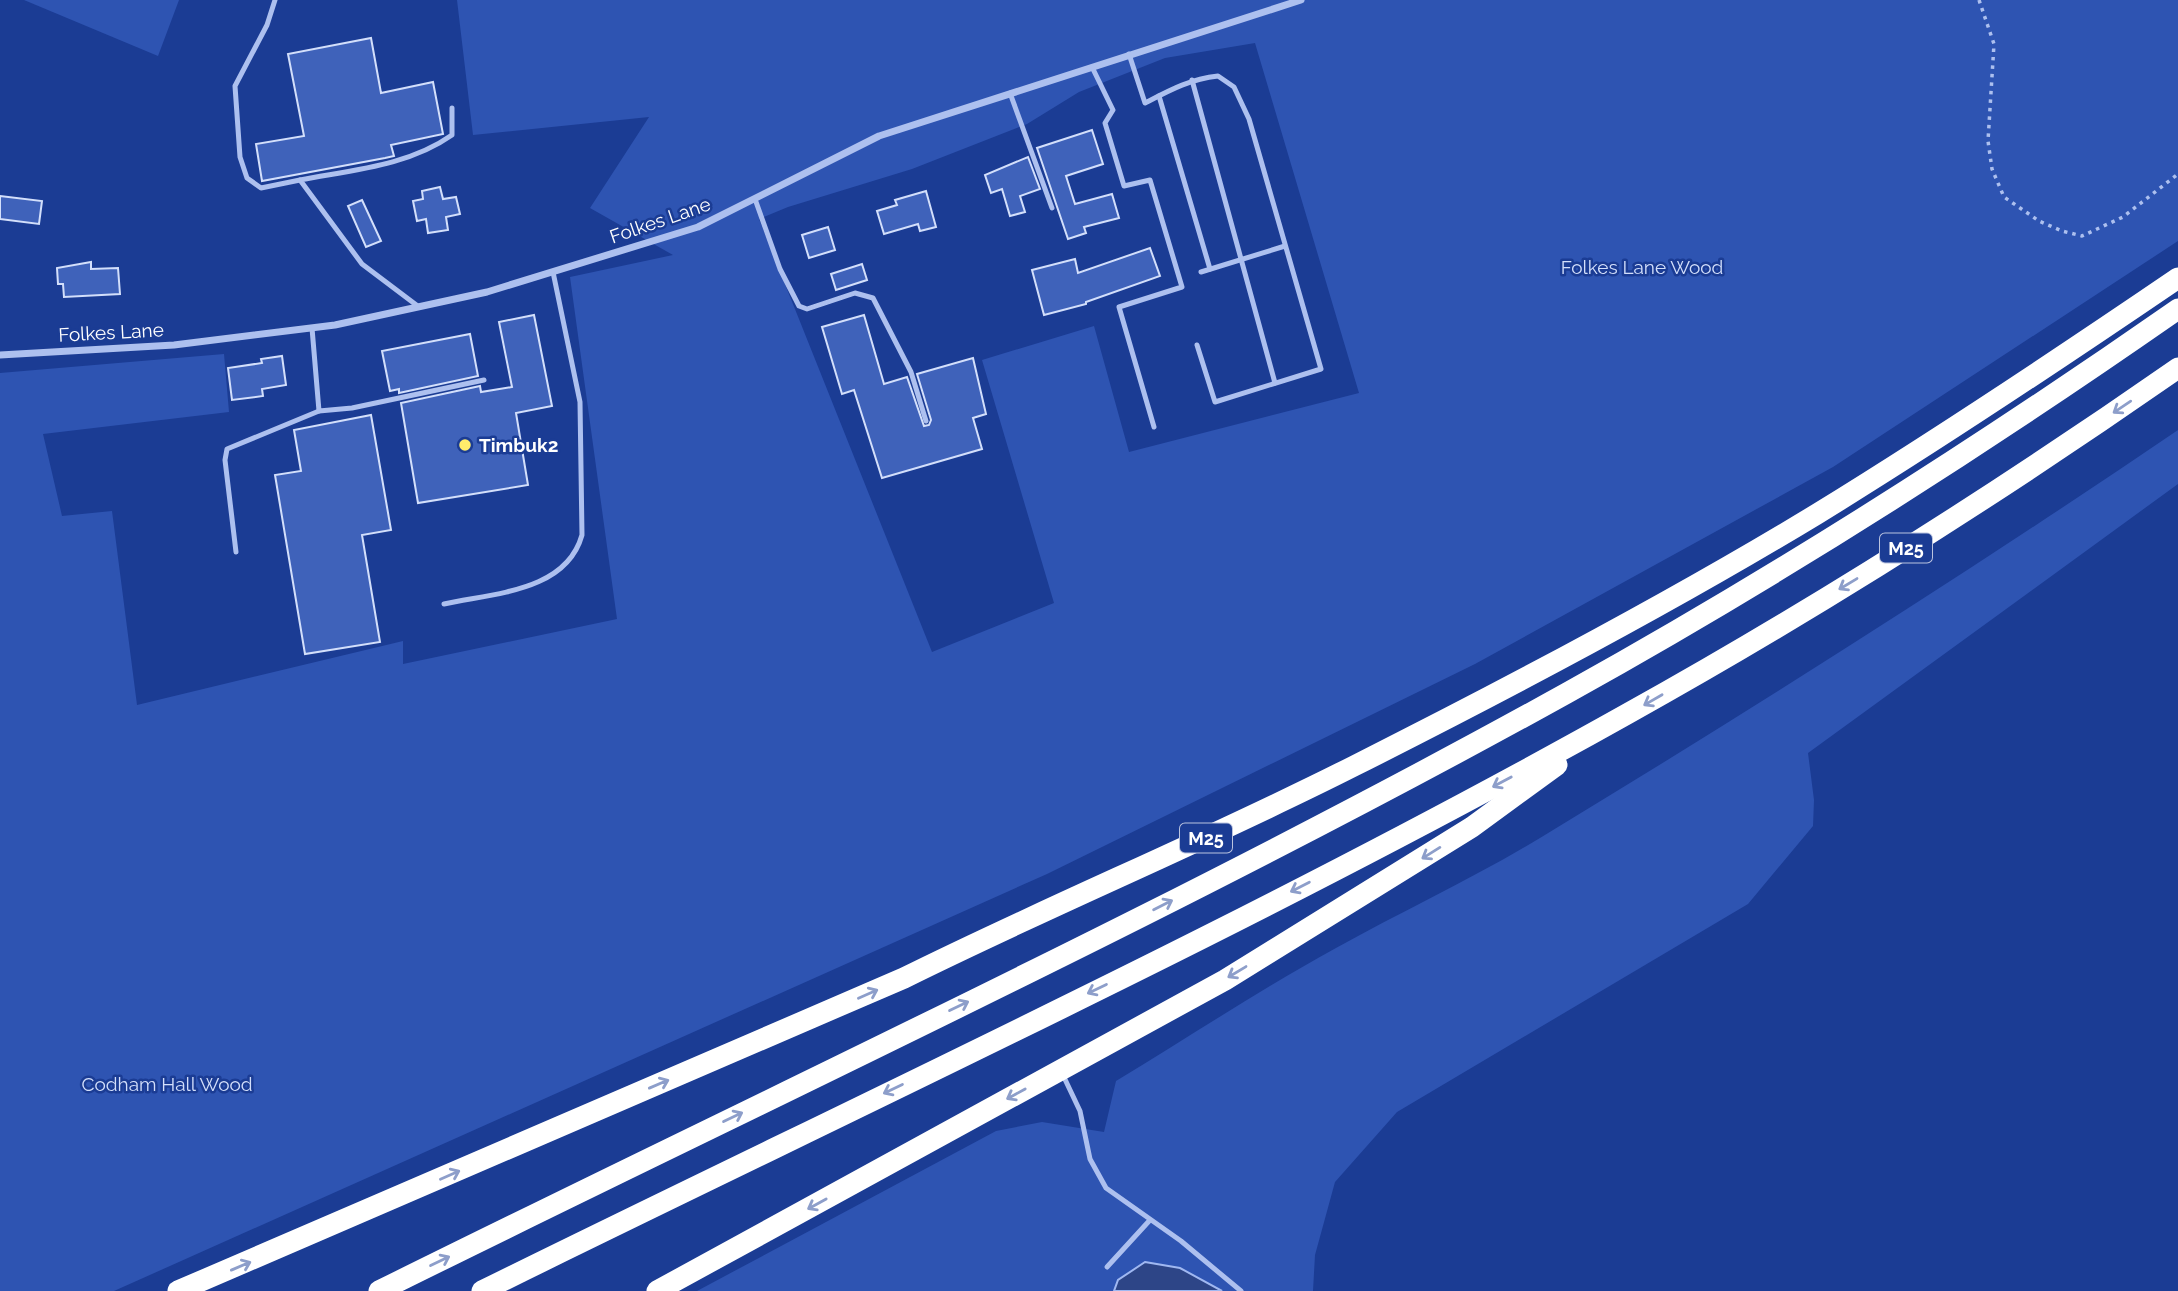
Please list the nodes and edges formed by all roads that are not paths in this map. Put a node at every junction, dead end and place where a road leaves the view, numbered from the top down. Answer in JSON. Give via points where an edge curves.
{"nodes":[{"id":1,"x":275,"y":0,"type":"edge"},
{"id":2,"x":1301,"y":0,"type":"edge"},
{"id":3,"x":1129,"y":54,"type":"junction"},
{"id":4,"x":1092,"y":66,"type":"junction"},
{"id":5,"x":1192,"y":80,"type":"junction"},
{"id":6,"x":1010,"y":93,"type":"junction"},
{"id":7,"x":1159,"y":96,"type":"junction"},
{"id":8,"x":452,"y":108,"type":"dead end"},
{"id":9,"x":300,"y":180,"type":"junction"},
{"id":10,"x":755,"y":199,"type":"junction"},
{"id":11,"x":1052,"y":208,"type":"dead end"},
{"id":12,"x":1285,"y":246,"type":"junction"},
{"id":13,"x":1241,"y":260,"type":"junction"},
{"id":14,"x":1210,"y":269,"type":"junction"},
{"id":15,"x":552,"y":272,"type":"junction"},
{"id":16,"x":1201,"y":272,"type":"dead end"},
{"id":17,"x":2178,"y":278,"type":"edge"},
{"id":18,"x":419,"y":307,"type":"junction"},
{"id":19,"x":2178,"y":309,"type":"edge"},
{"id":20,"x":312,"y":328,"type":"junction"},
{"id":21,"x":1197,"y":345,"type":"dead end"},
{"id":22,"x":0,"y":355,"type":"edge"},
{"id":23,"x":2178,"y":368,"type":"edge"},
{"id":24,"x":484,"y":380,"type":"dead end"},
{"id":25,"x":1275,"y":383,"type":"junction"},
{"id":26,"x":319,"y":411,"type":"junction"},
{"id":27,"x":926,"y":421,"type":"dead end"},
{"id":28,"x":1154,"y":426,"type":"dead end"},
{"id":29,"x":236,"y":552,"type":"dead end"},
{"id":30,"x":444,"y":604,"type":"dead end"},
{"id":31,"x":1627,"y":715,"type":"junction"},
{"id":32,"x":1060,"y":1069,"type":"junction"},
{"id":33,"x":1150,"y":1220,"type":"junction"},
{"id":34,"x":1107,"y":1267,"type":"dead end"},
{"id":35,"x":178,"y":1291,"type":"edge"},
{"id":36,"x":379,"y":1291,"type":"edge"},
{"id":37,"x":482,"y":1291,"type":"edge"},
{"id":38,"x":657,"y":1291,"type":"edge"},
{"id":39,"x":1241,"y":1291,"type":"edge"}],
"edges":[{"from":1,"to":9,"type":"lane","via":[[235,86],[240,157],[247,178],[261,188]]},
{"from":2,"to":3,"type":"street","name":"Folkes Lane"},
{"from":3,"to":4,"type":"street","name":"Folkes Lane"},
{"from":3,"to":7,"type":"lane","via":[[1145,103]]},
{"from":4,"to":6,"type":"street","name":"Folkes Lane"},
{"from":4,"to":28,"type":"lane","via":[[1113,110],[1105,123],[1124,186],[1150,180],[1182,287],[1119,307]]},
{"from":5,"to":7,"type":"lane"},
{"from":5,"to":12,"type":"lane","via":[[1218,76],[1234,88],[1249,119]]},
{"from":5,"to":13,"type":"lane"},
{"from":6,"to":10,"type":"street","name":"Folkes Lane","via":[[879,136]]},
{"from":6,"to":11,"type":"lane"},
{"from":7,"to":14,"type":"lane"},
{"from":8,"to":9,"type":"lane","via":[[452,135],[436,146],[405,160]]},
{"from":9,"to":18,"type":"lane","via":[[362,264]]},
{"from":10,"to":15,"type":"street","name":"Folkes Lane","via":[[698,227]]},
{"from":10,"to":27,"type":"lane","via":[[780,269],[799,306],[807,309],[855,293],[873,298],[911,372]]},
{"from":12,"to":13,"type":"lane"},
{"from":12,"to":25,"type":"lane","via":[[1321,369]]},
{"from":13,"to":14,"type":"lane"},
{"from":13,"to":25,"type":"lane"},
{"from":14,"to":16,"type":"lane"},
{"from":15,"to":18,"type":"street","name":"Folkes Lane"},
{"from":15,"to":30,"type":"lane","via":[[580,402],[579,545],[564,568],[550,577]]},
{"from":35,"to":17,"type":"highway","number":"M25","one_way":true,"via":[[904,978],[1356,765],[1545,667],[1815,515]]},
{"from":18,"to":20,"type":"street","name":"Folkes Lane"},
{"from":36,"to":19,"type":"highway","number":"M25","one_way":true,"via":[[1129,922],[1570,691],[1849,528]]},
{"from":20,"to":22,"type":"street","name":"Folkes Lane","via":[[174,345]]},
{"from":20,"to":26,"type":"lane"},
{"from":21,"to":25,"type":"lane","via":[[1215,402]]},
{"from":23,"to":31,"type":"highway","number":"M25","one_way":true,"via":[[1934,531]]},
{"from":24,"to":26,"type":"lane"},
{"from":26,"to":29,"type":"lane","via":[[227,449]]},
{"from":31,"to":32,"type":"highway","number":"M25","one_way":true,"via":[[1419,861],[1225,980]]},
{"from":31,"to":37,"type":"highway","number":"M25","one_way":true,"via":[[1197,939]]},
{"from":32,"to":33,"type":"lane","via":[[1080,1111],[1090,1159],[1106,1188]]},
{"from":32,"to":38,"type":"highway","number":"M25","one_way":true},
{"from":33,"to":34,"type":"lane"},
{"from":33,"to":39,"type":"lane"}]}
